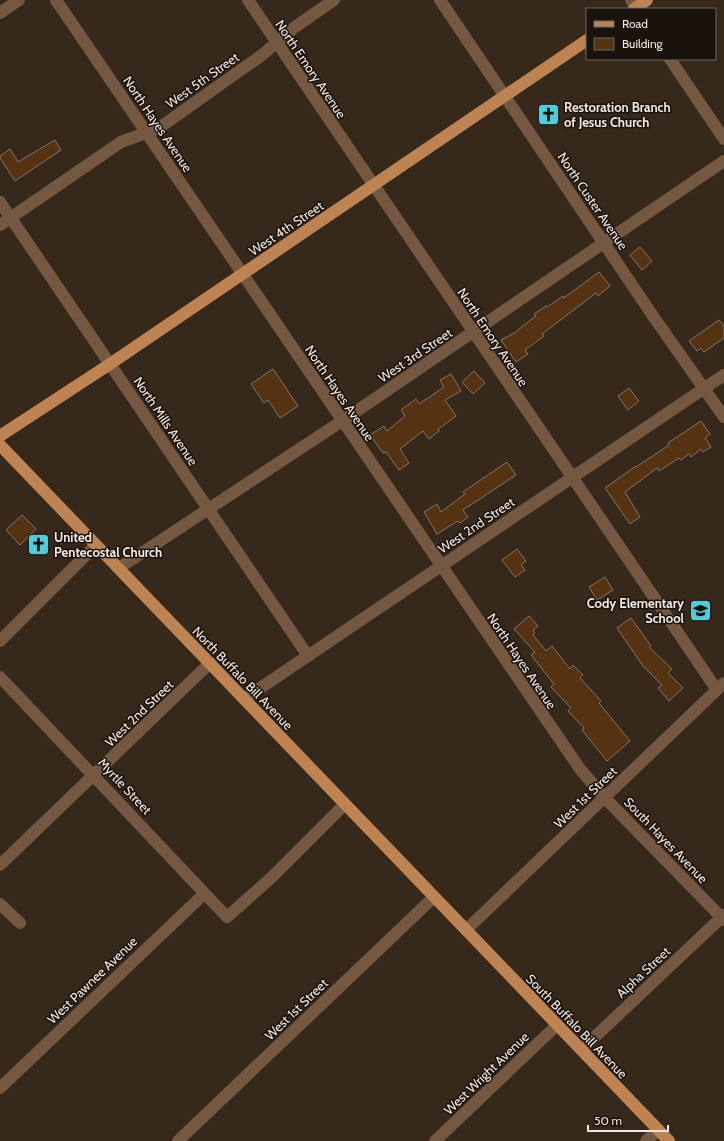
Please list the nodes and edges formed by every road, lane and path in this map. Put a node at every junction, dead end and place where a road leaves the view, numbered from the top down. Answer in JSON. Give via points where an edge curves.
{"nodes":[{"id":1,"x":19,"y":0,"type":"edge"},
{"id":2,"x":56,"y":0,"type":"edge"},
{"id":3,"x":248,"y":0,"type":"edge"},
{"id":4,"x":334,"y":0,"type":"edge"},
{"id":5,"x":440,"y":0,"type":"edge"},
{"id":6,"x":647,"y":0,"type":"edge"},
{"id":7,"x":634,"y":6,"type":"edge"},
{"id":8,"x":0,"y":13,"type":"edge"},
{"id":9,"x":586,"y":41,"type":"edge"},
{"id":10,"x":276,"y":42,"type":"junction"},
{"id":11,"x":671,"y":60,"type":"edge"},
{"id":12,"x":505,"y":96,"type":"junction"},
{"id":13,"x":147,"y":132,"type":"junction"},
{"id":14,"x":724,"y":139,"type":"edge"},
{"id":15,"x":724,"y":161,"type":"edge"},
{"id":16,"x":373,"y":186,"type":"junction"},
{"id":17,"x":0,"y":202,"type":"edge"},
{"id":18,"x":10,"y":218,"type":"junction"},
{"id":19,"x":0,"y":225,"type":"edge"},
{"id":20,"x":605,"y":243,"type":"junction"},
{"id":21,"x":243,"y":274,"type":"junction"},
{"id":22,"x":473,"y":332,"type":"junction"},
{"id":23,"x":110,"y":364,"type":"junction"},
{"id":24,"x":724,"y":375,"type":"edge"},
{"id":25,"x":704,"y":389,"type":"junction"},
{"id":26,"x":724,"y":417,"type":"edge"},
{"id":27,"x":342,"y":421,"type":"junction"},
{"id":28,"x":0,"y":436,"type":"edge"},
{"id":29,"x":0,"y":445,"type":"edge"},
{"id":30,"x":572,"y":478,"type":"junction"},
{"id":31,"x":210,"y":510,"type":"junction"},
{"id":32,"x":96,"y":545,"type":"junction"},
{"id":33,"x":440,"y":566,"type":"junction"},
{"id":34,"x":119,"y":568,"type":"junction"},
{"id":35,"x":0,"y":641,"type":"edge"},
{"id":36,"x":308,"y":656,"type":"junction"},
{"id":37,"x":210,"y":663,"type":"junction"},
{"id":38,"x":0,"y":677,"type":"edge"},
{"id":39,"x":720,"y":687,"type":"edge"},
{"id":40,"x":244,"y":699,"type":"junction"},
{"id":41,"x":94,"y":775,"type":"junction"},
{"id":42,"x":604,"y":797,"type":"junction"},
{"id":43,"x":345,"y":804,"type":"junction"},
{"id":44,"x":0,"y":865,"type":"edge"},
{"id":45,"x":204,"y":894,"type":"junction"},
{"id":46,"x":434,"y":897,"type":"junction"},
{"id":47,"x":0,"y":904,"type":"edge"},
{"id":48,"x":723,"y":917,"type":"edge"},
{"id":49,"x":20,"y":923,"type":"dead end"},
{"id":50,"x":466,"y":930,"type":"junction"},
{"id":51,"x":556,"y":1025,"type":"junction"},
{"id":52,"x":581,"y":1050,"type":"junction"},
{"id":53,"x":0,"y":1088,"type":"edge"},
{"id":54,"x":658,"y":1130,"type":"junction"},
{"id":55,"x":178,"y":1141,"type":"edge"},
{"id":56,"x":435,"y":1141,"type":"edge"},
{"id":57,"x":646,"y":1141,"type":"edge"},
{"id":58,"x":669,"y":1141,"type":"edge"}],
"edges":[{"from":1,"to":8,"type":"street"},
{"from":2,"to":13,"type":"street","name":"North Hayes Avenue"},
{"from":3,"to":10,"type":"street","name":"North Emory Avenue"},
{"from":4,"to":10,"type":"street","name":"West 5th Street"},
{"from":5,"to":12,"type":"street","name":"North Custer Avenue"},
{"from":6,"to":7,"type":"main road"},
{"from":9,"to":12,"type":"main road","name":"West 4th Street"},
{"from":10,"to":13,"type":"street","name":"West 5th Street","via":[[262,55],[159,128]]},
{"from":10,"to":16,"type":"street","name":"North Emory Avenue"},
{"from":11,"to":14,"type":"street"},
{"from":12,"to":16,"type":"main road","name":"West 4th Street"},
{"from":12,"to":20,"type":"street","name":"North Custer Avenue"},
{"from":13,"to":18,"type":"street","name":"West 5th Street","via":[[121,142]]},
{"from":13,"to":21,"type":"street","name":"North Hayes Avenue"},
{"from":15,"to":20,"type":"street","name":"West 3rd Street"},
{"from":16,"to":21,"type":"main road","name":"West 4th Street"},
{"from":16,"to":22,"type":"street","name":"North Emory Avenue"},
{"from":17,"to":18,"type":"street","name":"North Mills Avenue"},
{"from":18,"to":19,"type":"street","name":"West 5th Street"},
{"from":18,"to":23,"type":"street","name":"North Mills Avenue"},
{"from":20,"to":22,"type":"street","name":"West 3rd Street"},
{"from":20,"to":25,"type":"street","name":"North Custer Avenue"},
{"from":21,"to":23,"type":"main road","name":"West 4th Street"},
{"from":21,"to":27,"type":"street","name":"North Hayes Avenue"},
{"from":22,"to":27,"type":"street","name":"West 3rd Street"},
{"from":22,"to":30,"type":"street","name":"North Emory Avenue"},
{"from":23,"to":28,"type":"main road","name":"West 4th Street"},
{"from":23,"to":31,"type":"street","name":"North Mills Avenue"},
{"from":24,"to":25,"type":"street","name":"West 2nd Street"},
{"from":25,"to":26,"type":"street","name":"North Custer Avenue"},
{"from":25,"to":30,"type":"street","name":"West 2nd Street"},
{"from":27,"to":31,"type":"street","name":"West 3rd Street"},
{"from":27,"to":33,"type":"street","name":"North Hayes Avenue"},
{"from":29,"to":32,"type":"main road","name":"North Buffalo Bill Avenue"},
{"from":30,"to":33,"type":"street","name":"West 2nd Street"},
{"from":30,"to":39,"type":"street","name":"North Emory Avenue"},
{"from":31,"to":34,"type":"street","name":"West 3rd Street"},
{"from":31,"to":36,"type":"street","name":"North Mills Avenue"},
{"from":32,"to":34,"type":"main road","name":"North Buffalo Bill Avenue"},
{"from":32,"to":35,"type":"street"},
{"from":33,"to":36,"type":"street","name":"West 2nd Street"},
{"from":33,"to":42,"type":"street","name":"North Hayes Avenue","via":[[580,769]]},
{"from":34,"to":37,"type":"main road","name":"North Buffalo Bill Avenue"},
{"from":36,"to":40,"type":"street","name":"West 2nd Street"},
{"from":37,"to":40,"type":"main road","name":"North Buffalo Bill Avenue"},
{"from":37,"to":41,"type":"street","name":"West 2nd Street"},
{"from":38,"to":41,"type":"street","name":"Myrtle Street"},
{"from":39,"to":42,"type":"street","name":"West 1st Street"},
{"from":40,"to":43,"type":"main road","name":"North Buffalo Bill Avenue"},
{"from":41,"to":44,"type":"street","name":"West 2nd Street"},
{"from":41,"to":45,"type":"street","name":"Myrtle Street"},
{"from":42,"to":48,"type":"street","name":"South Hayes Avenue"},
{"from":42,"to":50,"type":"street","name":"West 1st Street"},
{"from":43,"to":45,"type":"street","name":"Myrtle Street","via":[[227,917]]},
{"from":43,"to":46,"type":"main road","name":"North Buffalo Bill Avenue"},
{"from":45,"to":53,"type":"street","name":"West Pawnee Avenue"},
{"from":46,"to":50,"type":"main road","name":"North Buffalo Bill Avenue"},
{"from":46,"to":55,"type":"street","name":"West 1st Street"},
{"from":47,"to":49,"type":"street"},
{"from":48,"to":52,"type":"street","name":"Alpha Street"},
{"from":50,"to":51,"type":"main road","name":"South Buffalo Bill Avenue"},
{"from":51,"to":52,"type":"main road","name":"South Buffalo Bill Avenue"},
{"from":51,"to":56,"type":"street","name":"West Wright Avenue"},
{"from":52,"to":54,"type":"main road","name":"South Buffalo Bill Avenue"},
{"from":54,"to":57,"type":"street"},
{"from":54,"to":58,"type":"main road","name":"South Buffalo Bill Avenue"}]}
